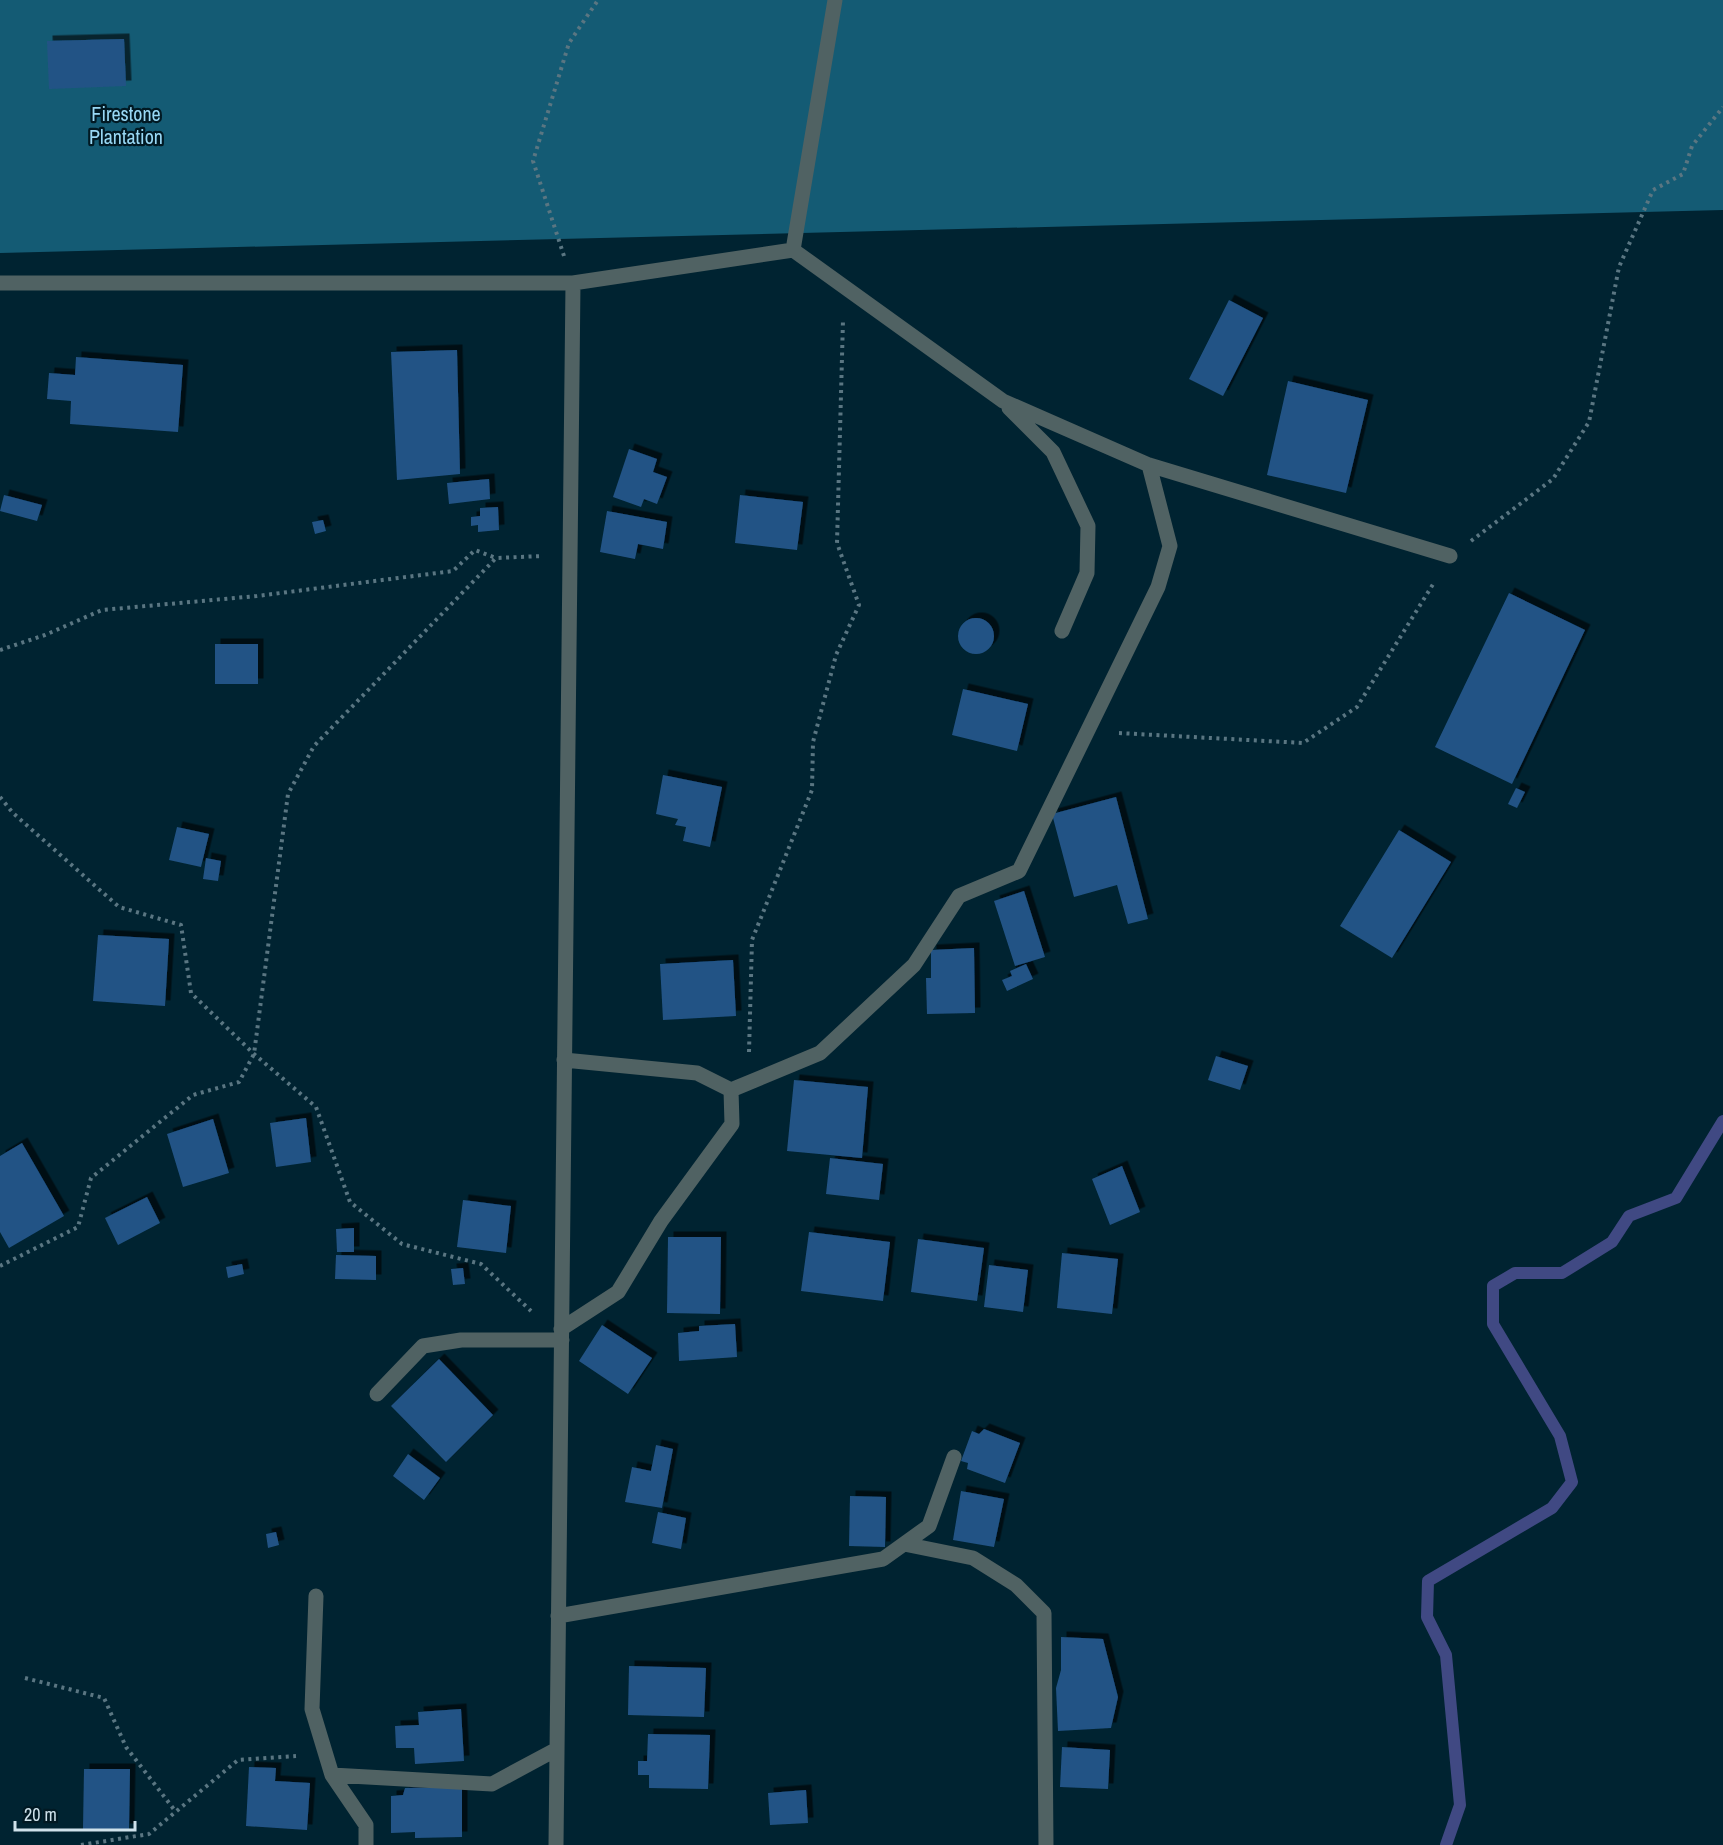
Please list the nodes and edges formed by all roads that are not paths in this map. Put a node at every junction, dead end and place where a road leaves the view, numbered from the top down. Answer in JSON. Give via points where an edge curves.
{"nodes":[{"id":1,"x":835,"y":0,"type":"edge"},
{"id":2,"x":793,"y":250,"type":"junction"},
{"id":3,"x":0,"y":283,"type":"edge"},
{"id":4,"x":573,"y":283,"type":"junction"},
{"id":5,"x":1003,"y":401,"type":"junction"},
{"id":6,"x":1149,"y":465,"type":"junction"},
{"id":7,"x":1450,"y":556,"type":"road end"},
{"id":8,"x":1062,"y":631,"type":"dead end"},
{"id":9,"x":564,"y":1060,"type":"junction"},
{"id":10,"x":731,"y":1090,"type":"junction"},
{"id":11,"x":562,"y":1335,"type":"junction"},
{"id":12,"x":377,"y":1394,"type":"dead end"},
{"id":13,"x":954,"y":1457,"type":"dead end"},
{"id":14,"x":904,"y":1544,"type":"junction"},
{"id":15,"x":316,"y":1596,"type":"dead end"},
{"id":16,"x":558,"y":1616,"type":"junction"},
{"id":17,"x":557,"y":1749,"type":"junction"},
{"id":18,"x":332,"y":1775,"type":"junction"},
{"id":19,"x":366,"y":1845,"type":"edge"},
{"id":20,"x":556,"y":1845,"type":"edge"},
{"id":21,"x":1046,"y":1845,"type":"edge"}],
"edges":[{"from":1,"to":2,"type":"street"},
{"from":2,"to":4,"type":"street"},
{"from":2,"to":5,"type":"street"},
{"from":3,"to":4,"type":"street"},
{"from":4,"to":9,"type":"street"},
{"from":5,"to":6,"type":"street"},
{"from":5,"to":8,"type":"street","via":[[1053,452],[1088,526],[1087,573]]},
{"from":6,"to":7,"type":"street"},
{"from":6,"to":10,"type":"street","via":[[1170,546],[1158,587],[1019,871],[958,896],[914,965],[820,1053]]},
{"from":9,"to":10,"type":"street","via":[[697,1073]]},
{"from":9,"to":11,"type":"street"},
{"from":10,"to":11,"type":"street","via":[[732,1124],[661,1221],[618,1292]]},
{"from":11,"to":12,"type":"street","via":[[423,1346]]},
{"from":11,"to":16,"type":"street"},
{"from":13,"to":14,"type":"street","via":[[929,1527]]},
{"from":14,"to":16,"type":"street","via":[[883,1559]]},
{"from":14,"to":21,"type":"street","via":[[973,1558],[1016,1585],[1044,1613]]},
{"from":15,"to":18,"type":"street","via":[[312,1708]]},
{"from":16,"to":17,"type":"street"},
{"from":17,"to":18,"type":"street","via":[[492,1784]]},
{"from":17,"to":20,"type":"street"},
{"from":18,"to":19,"type":"street","via":[[366,1825]]}]}
